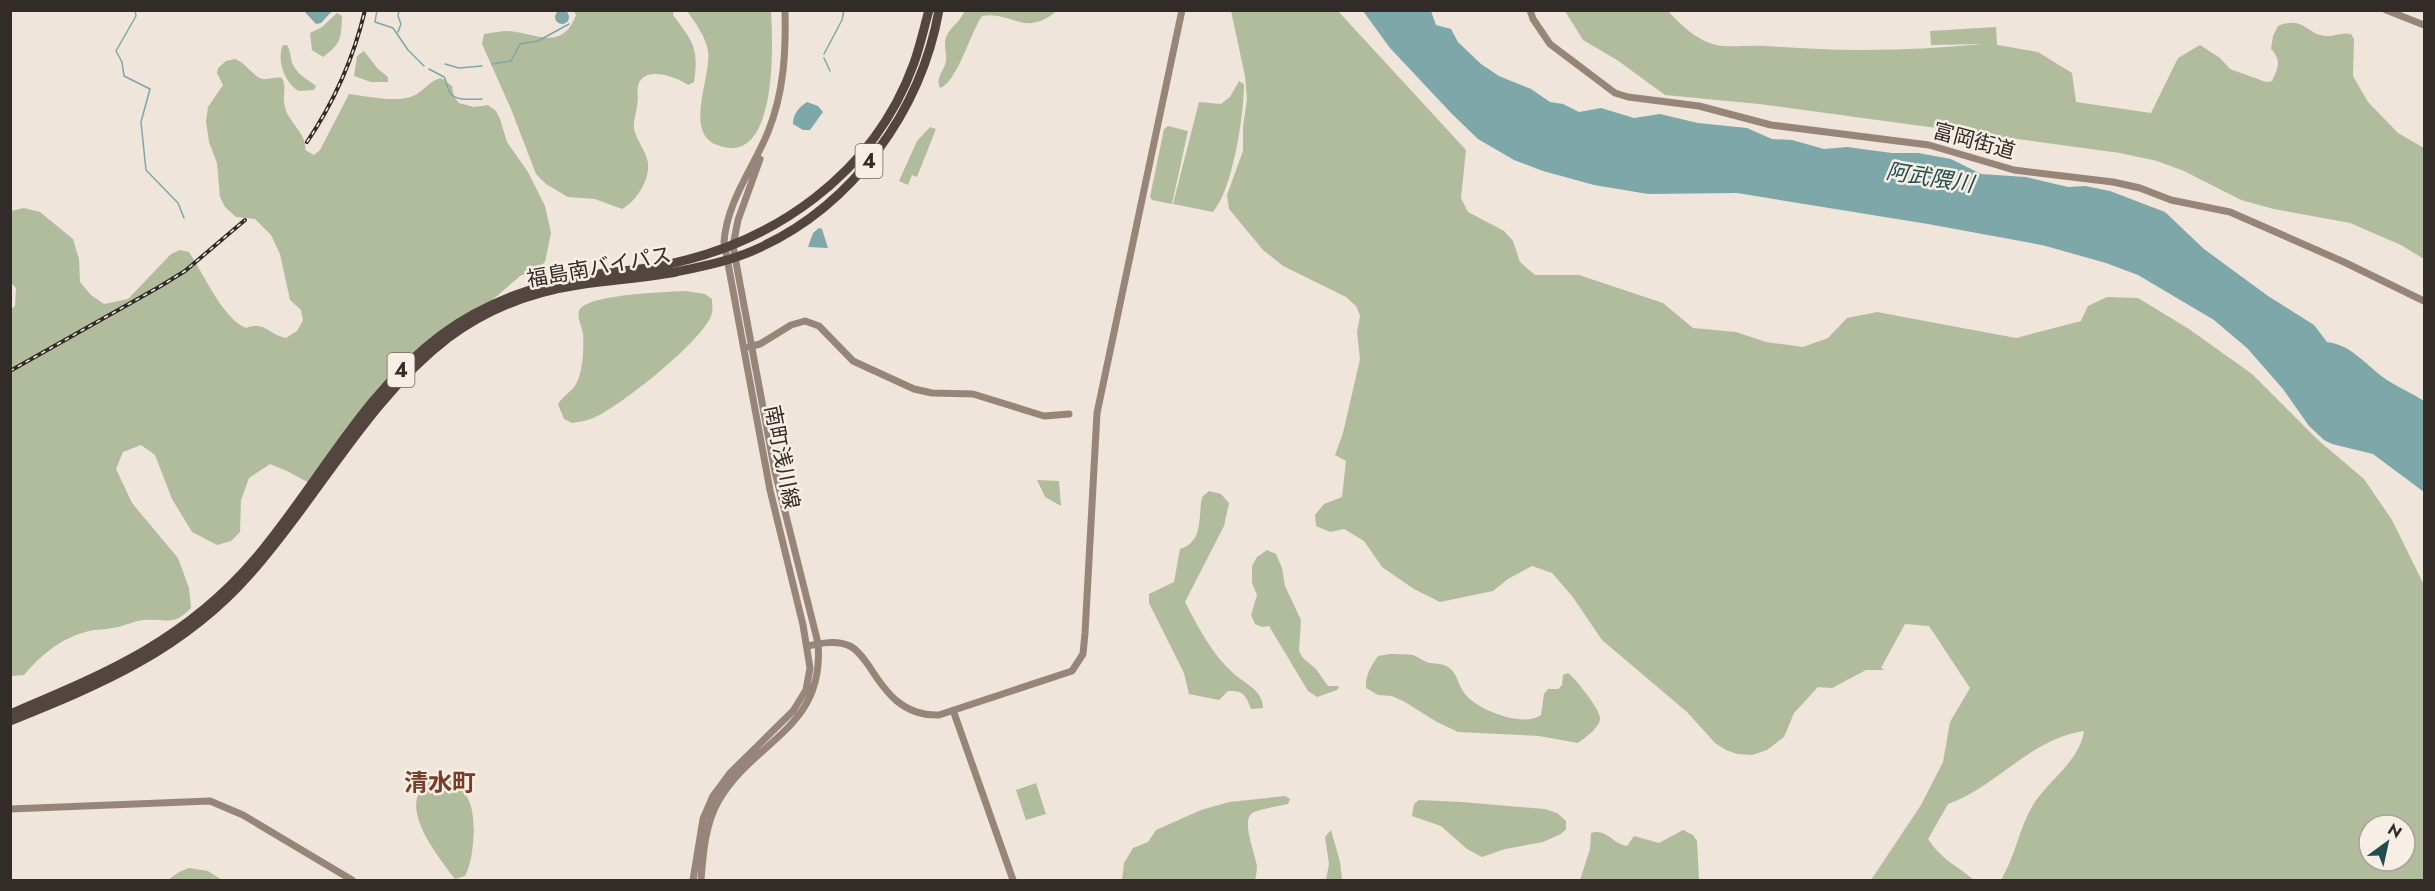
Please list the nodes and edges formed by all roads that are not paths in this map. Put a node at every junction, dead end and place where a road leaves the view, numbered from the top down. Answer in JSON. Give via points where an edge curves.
{"nodes":[{"id":1,"x":785,"y":10,"type":"edge"},
{"id":2,"x":928,"y":10,"type":"edge"},
{"id":3,"x":939,"y":10,"type":"edge"},
{"id":4,"x":1182,"y":10,"type":"edge"},
{"id":5,"x":1530,"y":10,"type":"edge"},
{"id":6,"x":2386,"y":10,"type":"edge"},
{"id":7,"x":2424,"y":25,"type":"edge"},
{"id":8,"x":729,"y":248,"type":"junction"},
{"id":9,"x":731,"y":259,"type":"junction"},
{"id":10,"x":2424,"y":301,"type":"edge"},
{"id":11,"x":747,"y":347,"type":"junction"},
{"id":12,"x":1069,"y":414,"type":"dead end"},
{"id":13,"x":166,"y":643,"type":"junction"},
{"id":14,"x":818,"y":643,"type":"junction"},
{"id":15,"x":808,"y":646,"type":"junction"},
{"id":16,"x":153,"y":652,"type":"junction"},
{"id":17,"x":953,"y":710,"type":"junction"},
{"id":18,"x":10,"y":714,"type":"edge"},
{"id":19,"x":10,"y":721,"type":"edge"},
{"id":20,"x":10,"y":809,"type":"edge"},
{"id":21,"x":352,"y":880,"type":"edge"},
{"id":22,"x":693,"y":880,"type":"edge"},
{"id":23,"x":700,"y":880,"type":"edge"},
{"id":24,"x":1013,"y":880,"type":"edge"}],
"edges":[{"from":1,"to":8,"type":"street","name":"南町浅川線","via":[[785,68]]},
{"from":2,"to":8,"type":"highway","name":"福島南バイパス","number":"4","via":[[918,52],[903,89],[867,147],[835,182],[801,210]]},
{"from":3,"to":9,"type":"highway","name":"福島南バイパス","number":"4","via":[[912,97],[869,162],[827,204],[797,226]]},
{"from":4,"to":17,"type":"street","via":[[1097,413],[1083,654],[1072,671]]},
{"from":5,"to":10,"type":"street","name":"富岡街道","via":[[1550,44],[1605,88],[1621,95],[1698,106],[1781,126],[1929,145],[2014,170],[2140,188],[2170,200],[2230,212]]},
{"from":6,"to":7,"type":"street"},
{"from":8,"to":9,"type":"street","name":"南町浅川線"},
{"from":8,"to":13,"type":"highway","name":"福島南バイパス","number":"4","via":[[676,263],[531,288],[490,303],[453,326],[383,389],[242,573]]},
{"from":9,"to":11,"type":"street","name":"南町浅川線"},
{"from":9,"to":13,"type":"highway","name":"福島南バイパス","number":"4","via":[[655,276],[542,292],[499,308],[462,328],[392,391],[247,578],[212,611]]},
{"from":11,"to":12,"type":"street","via":[[805,321],[819,327],[853,361],[914,389],[973,394],[1044,416]]},
{"from":11,"to":14,"type":"street","name":"南町浅川線"},
{"from":11,"to":15,"type":"street","name":"南町浅川線","via":[[770,490]]},
{"from":13,"to":16,"type":"highway","name":"福島南バイパス","number":"4"},
{"from":14,"to":15,"type":"street"},
{"from":14,"to":17,"type":"street","via":[[840,643],[857,651],[884,690],[906,707],[931,715]]},
{"from":14,"to":23,"type":"street","name":"南町浅川線","via":[[819,672],[805,708],[727,789],[713,812]]},
{"from":15,"to":22,"type":"street","name":"南町浅川線","via":[[810,680],[799,703],[730,773],[708,807],[698,837]]},
{"from":16,"to":18,"type":"highway","name":"福島南バイパス","number":"4"},
{"from":16,"to":19,"type":"highway","name":"福島南バイパス","number":"4","via":[[105,682]]},
{"from":17,"to":24,"type":"street"},
{"from":20,"to":21,"type":"street","via":[[210,801],[250,819]]}]}
